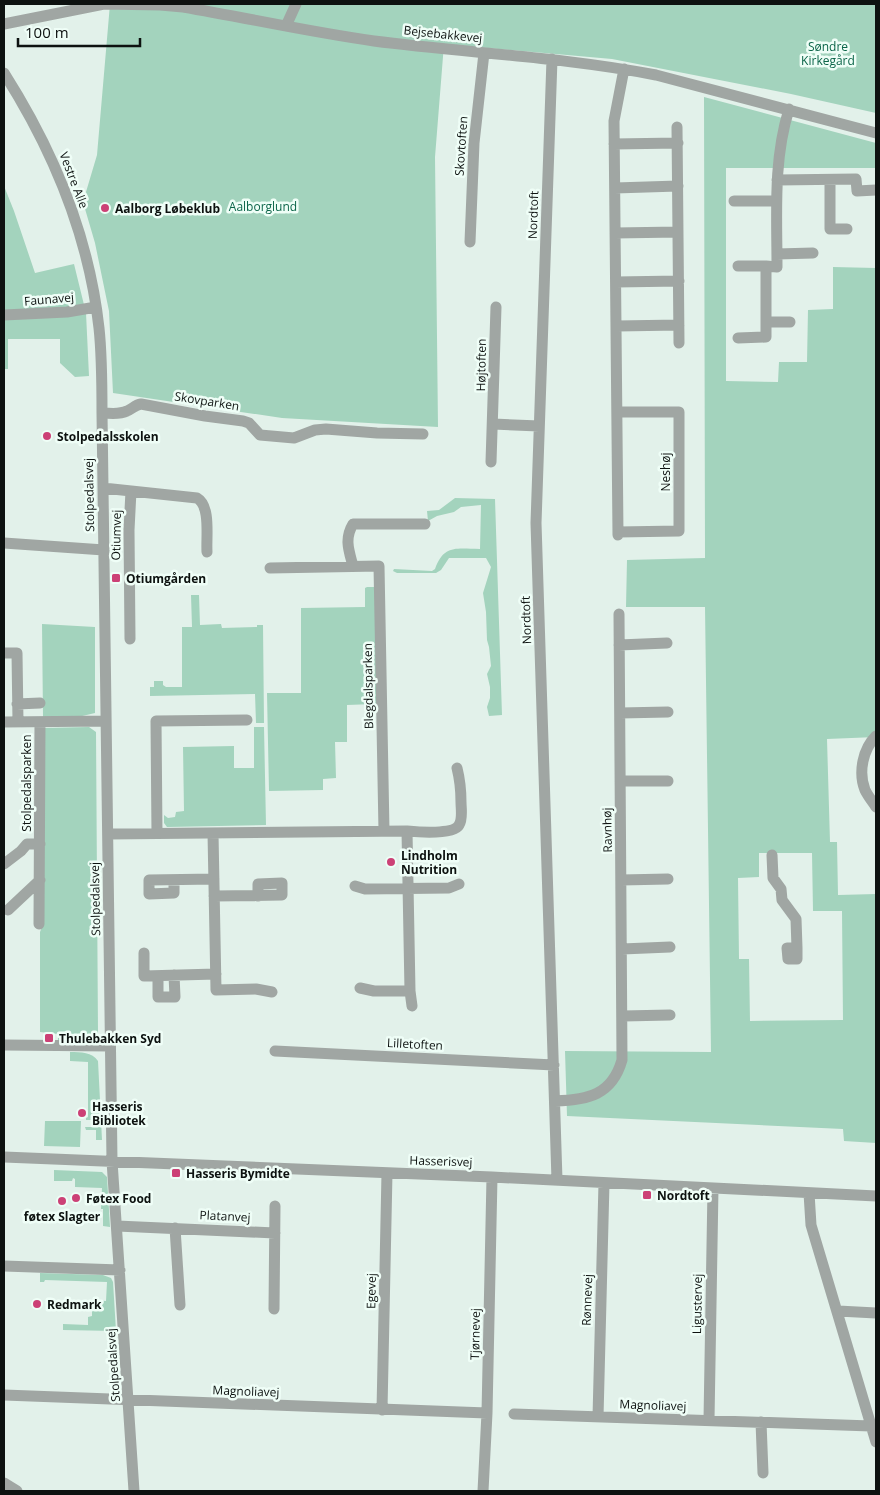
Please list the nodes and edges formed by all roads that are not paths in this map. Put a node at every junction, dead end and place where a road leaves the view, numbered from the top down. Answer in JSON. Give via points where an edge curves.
{"nodes":[{"id":1,"x":296,"y":4,"type":"edge"},
{"id":2,"x":61,"y":8,"type":"edge"},
{"id":3,"x":4,"y":24,"type":"edge"},
{"id":4,"x":286,"y":26,"type":"junction"},
{"id":5,"x":484,"y":53,"type":"junction"},
{"id":6,"x":552,"y":59,"type":"junction"},
{"id":7,"x":624,"y":68,"type":"junction"},
{"id":8,"x":4,"y":73,"type":"edge"},
{"id":9,"x":789,"y":109,"type":"junction"},
{"id":10,"x":677,"y":127,"type":"dead end"},
{"id":11,"x":876,"y":133,"type":"edge"},
{"id":12,"x":678,"y":143,"type":"junction"},
{"id":13,"x":614,"y":144,"type":"junction"},
{"id":14,"x":777,"y":180,"type":"junction"},
{"id":15,"x":830,"y":180,"type":"junction"},
{"id":16,"x":678,"y":186,"type":"junction"},
{"id":17,"x":615,"y":188,"type":"junction"},
{"id":18,"x":876,"y":190,"type":"edge"},
{"id":19,"x":734,"y":201,"type":"dead end"},
{"id":20,"x":776,"y":201,"type":"junction"},
{"id":21,"x":847,"y":229,"type":"dead end"},
{"id":22,"x":678,"y":232,"type":"junction"},
{"id":23,"x":616,"y":234,"type":"junction"},
{"id":24,"x":470,"y":242,"type":"dead end"},
{"id":25,"x":813,"y":253,"type":"dead end"},
{"id":26,"x":778,"y":254,"type":"junction"},
{"id":27,"x":738,"y":266,"type":"dead end"},
{"id":28,"x":766,"y":266,"type":"junction"},
{"id":29,"x":679,"y":281,"type":"junction"},
{"id":30,"x":616,"y":282,"type":"junction"},
{"id":31,"x":96,"y":307,"type":"junction"},
{"id":32,"x":496,"y":307,"type":"dead end"},
{"id":33,"x":4,"y":315,"type":"edge"},
{"id":34,"x":766,"y":322,"type":"junction"},
{"id":35,"x":790,"y":322,"type":"dead end"},
{"id":36,"x":679,"y":325,"type":"junction"},
{"id":37,"x":617,"y":326,"type":"junction"},
{"id":38,"x":738,"y":338,"type":"dead end"},
{"id":39,"x":679,"y":343,"type":"dead end"},
{"id":40,"x":102,"y":412,"type":"junction"},
{"id":41,"x":618,"y":412,"type":"junction"},
{"id":42,"x":493,"y":424,"type":"junction"},
{"id":43,"x":540,"y":426,"type":"junction"},
{"id":44,"x":423,"y":434,"type":"dead end"},
{"id":45,"x":491,"y":462,"type":"dead end"},
{"id":46,"x":103,"y":488,"type":"junction"},
{"id":47,"x":131,"y":491,"type":"junction"},
{"id":48,"x":425,"y":524,"type":"dead end"},
{"id":49,"x":4,"y":543,"type":"edge"},
{"id":50,"x":104,"y":550,"type":"junction"},
{"id":51,"x":207,"y":552,"type":"dead end"},
{"id":52,"x":353,"y":566,"type":"junction"},
{"id":53,"x":270,"y":568,"type":"dead end"},
{"id":54,"x":619,"y":614,"type":"dead end"},
{"id":55,"x":130,"y":639,"type":"dead end"},
{"id":56,"x":667,"y":643,"type":"dead end"},
{"id":57,"x":619,"y":645,"type":"junction"},
{"id":58,"x":4,"y":653,"type":"edge"},
{"id":59,"x":40,"y":703,"type":"dead end"},
{"id":60,"x":18,"y":704,"type":"junction"},
{"id":61,"x":668,"y":712,"type":"dead end"},
{"id":62,"x":620,"y":713,"type":"junction"},
{"id":63,"x":106,"y":720,"type":"junction"},
{"id":64,"x":248,"y":720,"type":"dead end"},
{"id":65,"x":4,"y":722,"type":"edge"},
{"id":66,"x":18,"y":722,"type":"junction"},
{"id":67,"x":40,"y":722,"type":"junction"},
{"id":68,"x":876,"y":736,"type":"edge"},
{"id":69,"x":457,"y":768,"type":"dead end"},
{"id":70,"x":668,"y":780,"type":"dead end"},
{"id":71,"x":620,"y":781,"type":"junction"},
{"id":72,"x":876,"y":807,"type":"edge"},
{"id":73,"x":384,"y":831,"type":"junction"},
{"id":74,"x":407,"y":831,"type":"junction"},
{"id":75,"x":157,"y":833,"type":"junction"},
{"id":76,"x":213,"y":833,"type":"junction"},
{"id":77,"x":108,"y":834,"type":"junction"},
{"id":78,"x":40,"y":844,"type":"junction"},
{"id":79,"x":772,"y":855,"type":"dead end"},
{"id":80,"x":4,"y":864,"type":"edge"},
{"id":81,"x":214,"y":879,"type":"junction"},
{"id":82,"x":668,"y":879,"type":"dead end"},
{"id":83,"x":40,"y":880,"type":"junction"},
{"id":84,"x":174,"y":880,"type":"dead end"},
{"id":85,"x":622,"y":880,"type":"junction"},
{"id":86,"x":459,"y":884,"type":"dead end"},
{"id":87,"x":355,"y":886,"type":"dead end"},
{"id":88,"x":408,"y":888,"type":"junction"},
{"id":89,"x":214,"y":896,"type":"junction"},
{"id":90,"x":258,"y":896,"type":"dead end"},
{"id":91,"x":8,"y":910,"type":"dead end"},
{"id":92,"x":40,"y":924,"type":"dead end"},
{"id":93,"x":670,"y":947,"type":"dead end"},
{"id":94,"x":622,"y":948,"type":"junction"},
{"id":95,"x":797,"y":948,"type":"dead end"},
{"id":96,"x":144,"y":953,"type":"dead end"},
{"id":97,"x":216,"y":974,"type":"junction"},
{"id":98,"x":174,"y":975,"type":"junction"},
{"id":99,"x":158,"y":976,"type":"junction"},
{"id":100,"x":360,"y":988,"type":"dead end"},
{"id":101,"x":410,"y":991,"type":"junction"},
{"id":102,"x":272,"y":992,"type":"dead end"},
{"id":103,"x":412,"y":1006,"type":"dead end"},
{"id":104,"x":670,"y":1015,"type":"dead end"},
{"id":105,"x":623,"y":1016,"type":"junction"},
{"id":106,"x":4,"y":1045,"type":"edge"},
{"id":107,"x":110,"y":1046,"type":"junction"},
{"id":108,"x":275,"y":1051,"type":"dead end"},
{"id":109,"x":554,"y":1065,"type":"junction"},
{"id":110,"x":555,"y":1101,"type":"junction"},
{"id":111,"x":4,"y":1157,"type":"edge"},
{"id":112,"x":112,"y":1161,"type":"junction"},
{"id":113,"x":387,"y":1173,"type":"junction"},
{"id":114,"x":492,"y":1177,"type":"junction"},
{"id":115,"x":557,"y":1180,"type":"junction"},
{"id":116,"x":604,"y":1183,"type":"junction"},
{"id":117,"x":713,"y":1188,"type":"junction"},
{"id":118,"x":809,"y":1193,"type":"junction"},
{"id":119,"x":876,"y":1196,"type":"edge"},
{"id":120,"x":275,"y":1206,"type":"dead end"},
{"id":121,"x":117,"y":1226,"type":"junction"},
{"id":122,"x":175,"y":1228,"type":"junction"},
{"id":123,"x":275,"y":1232,"type":"junction"},
{"id":124,"x":4,"y":1266,"type":"edge"},
{"id":125,"x":120,"y":1270,"type":"junction"},
{"id":126,"x":180,"y":1305,"type":"dead end"},
{"id":127,"x":274,"y":1309,"type":"dead end"},
{"id":128,"x":838,"y":1311,"type":"junction"},
{"id":129,"x":876,"y":1313,"type":"edge"},
{"id":130,"x":4,"y":1395,"type":"edge"},
{"id":131,"x":129,"y":1400,"type":"junction"},
{"id":132,"x":382,"y":1410,"type":"junction"},
{"id":133,"x":487,"y":1413,"type":"junction"},
{"id":134,"x":514,"y":1414,"type":"dead end"},
{"id":135,"x":598,"y":1417,"type":"junction"},
{"id":136,"x":709,"y":1420,"type":"junction"},
{"id":137,"x":761,"y":1422,"type":"junction"},
{"id":138,"x":871,"y":1426,"type":"junction"},
{"id":139,"x":876,"y":1442,"type":"edge"},
{"id":140,"x":763,"y":1473,"type":"dead end"},
{"id":141,"x":4,"y":1483,"type":"edge"},
{"id":142,"x":17,"y":1491,"type":"edge"},
{"id":143,"x":134,"y":1491,"type":"edge"},
{"id":144,"x":483,"y":1491,"type":"edge"}],
"edges":[{"from":1,"to":4,"type":"street"},
{"from":2,"to":3,"type":"street","name":"Bejsebakkevej"},
{"from":2,"to":4,"type":"street","name":"Bejsebakkevej","via":[[104,4],[160,5]]},
{"from":4,"to":5,"type":"street","name":"Bejsebakkevej"},
{"from":5,"to":6,"type":"street","name":"Bejsebakkevej"},
{"from":5,"to":24,"type":"street","name":"Skovtoften","via":[[474,143]]},
{"from":6,"to":7,"type":"street","name":"Bejsebakkevej"},
{"from":6,"to":43,"type":"street","name":"Nordtoft"},
{"from":7,"to":9,"type":"street","name":"Bejsebakkevej"},
{"from":7,"to":13,"type":"street","name":"Neshøj","via":[[615,111]]},
{"from":8,"to":31,"type":"street","name":"Vestre Alle","via":[[32,121],[62,184],[82,241]]},
{"from":9,"to":11,"type":"street","name":"Bejsebakkevej"},
{"from":9,"to":14,"type":"street","via":[[781,141]]},
{"from":10,"to":12,"type":"street"},
{"from":12,"to":13,"type":"street"},
{"from":12,"to":16,"type":"street"},
{"from":13,"to":17,"type":"street","name":"Neshøj"},
{"from":14,"to":15,"type":"street"},
{"from":14,"to":20,"type":"street"},
{"from":15,"to":18,"type":"street","via":[[856,180],[857,191]]},
{"from":15,"to":21,"type":"street","via":[[830,229]]},
{"from":16,"to":17,"type":"street"},
{"from":16,"to":22,"type":"street"},
{"from":17,"to":23,"type":"street","name":"Neshøj"},
{"from":19,"to":20,"type":"street"},
{"from":20,"to":26,"type":"street"},
{"from":22,"to":23,"type":"street"},
{"from":22,"to":29,"type":"street"},
{"from":23,"to":30,"type":"street","name":"Neshøj"},
{"from":25,"to":26,"type":"street"},
{"from":26,"to":28,"type":"street","via":[[778,267]]},
{"from":27,"to":28,"type":"street"},
{"from":28,"to":34,"type":"street"},
{"from":29,"to":30,"type":"street"},
{"from":29,"to":36,"type":"street"},
{"from":30,"to":37,"type":"street","name":"Neshøj"},
{"from":31,"to":33,"type":"street","name":"Faunavej","via":[[59,313]]},
{"from":31,"to":40,"type":"street","name":"Stolpedalsvej"},
{"from":32,"to":42,"type":"street","name":"Højtoften"},
{"from":34,"to":35,"type":"street"},
{"from":34,"to":38,"type":"street","via":[[766,337]]},
{"from":36,"to":37,"type":"street"},
{"from":36,"to":39,"type":"street"},
{"from":37,"to":41,"type":"street","name":"Neshøj"},
{"from":40,"to":44,"type":"street","name":"Skovparken","via":[[126,412],[141,404],[243,420],[260,435],[294,438],[326,429]]},
{"from":40,"to":46,"type":"street","name":"Stolpedalsvej"},
{"from":41,"to":41,"type":"street","name":"Neshøj","via":[[618,533],[679,532],[679,412]]},
{"from":42,"to":43,"type":"street"},
{"from":42,"to":45,"type":"street","name":"Højtoften"},
{"from":43,"to":109,"type":"street","name":"Nordtoft","via":[[536,522]]},
{"from":46,"to":47,"type":"street"},
{"from":46,"to":50,"type":"street","name":"Stolpedalsvej"},
{"from":47,"to":51,"type":"street","via":[[202,501],[206,508]]},
{"from":47,"to":55,"type":"street","name":"Otiumvej"},
{"from":48,"to":52,"type":"street","via":[[353,524],[347,543]]},
{"from":49,"to":50,"type":"street"},
{"from":50,"to":63,"type":"street","name":"Stolpedalsvej"},
{"from":52,"to":53,"type":"street","name":"Blegdalsparken"},
{"from":52,"to":73,"type":"street","name":"Blegdalsparken","via":[[379,566]]},
{"from":54,"to":57,"type":"street","name":"Ravnhøj"},
{"from":56,"to":57,"type":"street"},
{"from":57,"to":62,"type":"street","name":"Ravnhøj"},
{"from":58,"to":60,"type":"street","name":"Stolpedalsparken","via":[[17,653]]},
{"from":59,"to":60,"type":"street"},
{"from":60,"to":66,"type":"street","name":"Stolpedalsparken"},
{"from":61,"to":62,"type":"street"},
{"from":62,"to":71,"type":"street","name":"Ravnhøj"},
{"from":63,"to":67,"type":"street","name":"Stolpedalsparken"},
{"from":63,"to":77,"type":"street","name":"Stolpedalsvej"},
{"from":64,"to":75,"type":"street","via":[[156,721]]},
{"from":65,"to":66,"type":"street","name":"Stolpedalsparken"},
{"from":66,"to":67,"type":"street","name":"Stolpedalsparken"},
{"from":67,"to":78,"type":"street","name":"Stolpedalsparken"},
{"from":68,"to":72,"type":"street","via":[[864,754],[862,772],[865,790]]},
{"from":69,"to":74,"type":"street","via":[[461,781],[460,825],[448,832]]},
{"from":70,"to":71,"type":"street"},
{"from":71,"to":85,"type":"street","name":"Ravnhøj"},
{"from":73,"to":74,"type":"street"},
{"from":73,"to":76,"type":"street"},
{"from":74,"to":88,"type":"street"},
{"from":75,"to":76,"type":"street"},
{"from":75,"to":77,"type":"street"},
{"from":76,"to":81,"type":"street"},
{"from":77,"to":107,"type":"street","name":"Stolpedalsvej"},
{"from":78,"to":80,"type":"street","name":"Stolpedalsparken","via":[[27,844]]},
{"from":78,"to":83,"type":"street","name":"Stolpedalsparken"},
{"from":79,"to":95,"type":"street","via":[[773,878],[781,889],[782,900],[796,919]]},
{"from":81,"to":84,"type":"street"},
{"from":81,"to":89,"type":"street"},
{"from":82,"to":85,"type":"street"},
{"from":83,"to":91,"type":"street"},
{"from":83,"to":92,"type":"street","name":"Stolpedalsparken"},
{"from":85,"to":94,"type":"street","name":"Ravnhøj"},
{"from":86,"to":88,"type":"street","via":[[449,888]]},
{"from":87,"to":88,"type":"street","via":[[365,890]]},
{"from":88,"to":101,"type":"street"},
{"from":89,"to":90,"type":"street"},
{"from":89,"to":97,"type":"street"},
{"from":93,"to":94,"type":"street"},
{"from":94,"to":105,"type":"street","name":"Ravnhøj"},
{"from":96,"to":99,"type":"street","via":[[144,976]]},
{"from":97,"to":98,"type":"street"},
{"from":97,"to":102,"type":"street","via":[[216,990]]},
{"from":98,"to":99,"type":"street"},
{"from":98,"to":99,"type":"street","via":[[175,997],[158,997]]},
{"from":100,"to":101,"type":"street"},
{"from":101,"to":103,"type":"street"},
{"from":104,"to":105,"type":"street"},
{"from":105,"to":110,"type":"street","name":"Ravnhøj","via":[[622,1060],[614,1079],[604,1090],[589,1097]]},
{"from":106,"to":107,"type":"street"},
{"from":107,"to":112,"type":"street","name":"Stolpedalsvej"},
{"from":108,"to":109,"type":"street","name":"Lilletoften"},
{"from":109,"to":110,"type":"street","name":"Nordtoft"},
{"from":110,"to":115,"type":"street","name":"Nordtoft"},
{"from":111,"to":112,"type":"street","name":"Hasserisvej"},
{"from":112,"to":113,"type":"street","name":"Hasserisvej"},
{"from":112,"to":121,"type":"street","name":"Stolpedalsvej"},
{"from":113,"to":114,"type":"street","name":"Hasserisvej"},
{"from":113,"to":132,"type":"street","name":"Egevej"},
{"from":114,"to":115,"type":"street","name":"Hasserisvej"},
{"from":114,"to":133,"type":"street","name":"Tjørnevej"},
{"from":115,"to":116,"type":"street","name":"Hasserisvej"},
{"from":116,"to":117,"type":"street","name":"Hasserisvej"},
{"from":116,"to":135,"type":"street","name":"Rønnevej"},
{"from":117,"to":118,"type":"street","name":"Hasserisvej"},
{"from":117,"to":136,"type":"street","name":"Ligustervej"},
{"from":118,"to":119,"type":"street","name":"Hasserisvej"},
{"from":118,"to":128,"type":"street","via":[[811,1225]]},
{"from":120,"to":123,"type":"street"},
{"from":121,"to":122,"type":"street","name":"Platanvej"},
{"from":121,"to":125,"type":"street","name":"Stolpedalsvej"},
{"from":122,"to":123,"type":"street","name":"Platanvej"},
{"from":122,"to":126,"type":"street"},
{"from":123,"to":127,"type":"street"},
{"from":124,"to":125,"type":"street"},
{"from":125,"to":131,"type":"street","name":"Stolpedalsvej"},
{"from":128,"to":129,"type":"street"},
{"from":128,"to":138,"type":"street"},
{"from":130,"to":131,"type":"street","name":"Magnoliavej"},
{"from":131,"to":132,"type":"street","name":"Magnoliavej"},
{"from":131,"to":143,"type":"street","name":"Stolpedalsvej"},
{"from":132,"to":133,"type":"street","name":"Magnoliavej"},
{"from":133,"to":144,"type":"street","name":"Tjørnevej"},
{"from":134,"to":135,"type":"street","name":"Magnoliavej"},
{"from":135,"to":136,"type":"street","name":"Magnoliavej"},
{"from":136,"to":137,"type":"street","name":"Magnoliavej"},
{"from":137,"to":138,"type":"street","name":"Magnoliavej"},
{"from":137,"to":140,"type":"street"},
{"from":138,"to":139,"type":"street"},
{"from":141,"to":142,"type":"street"}]}
